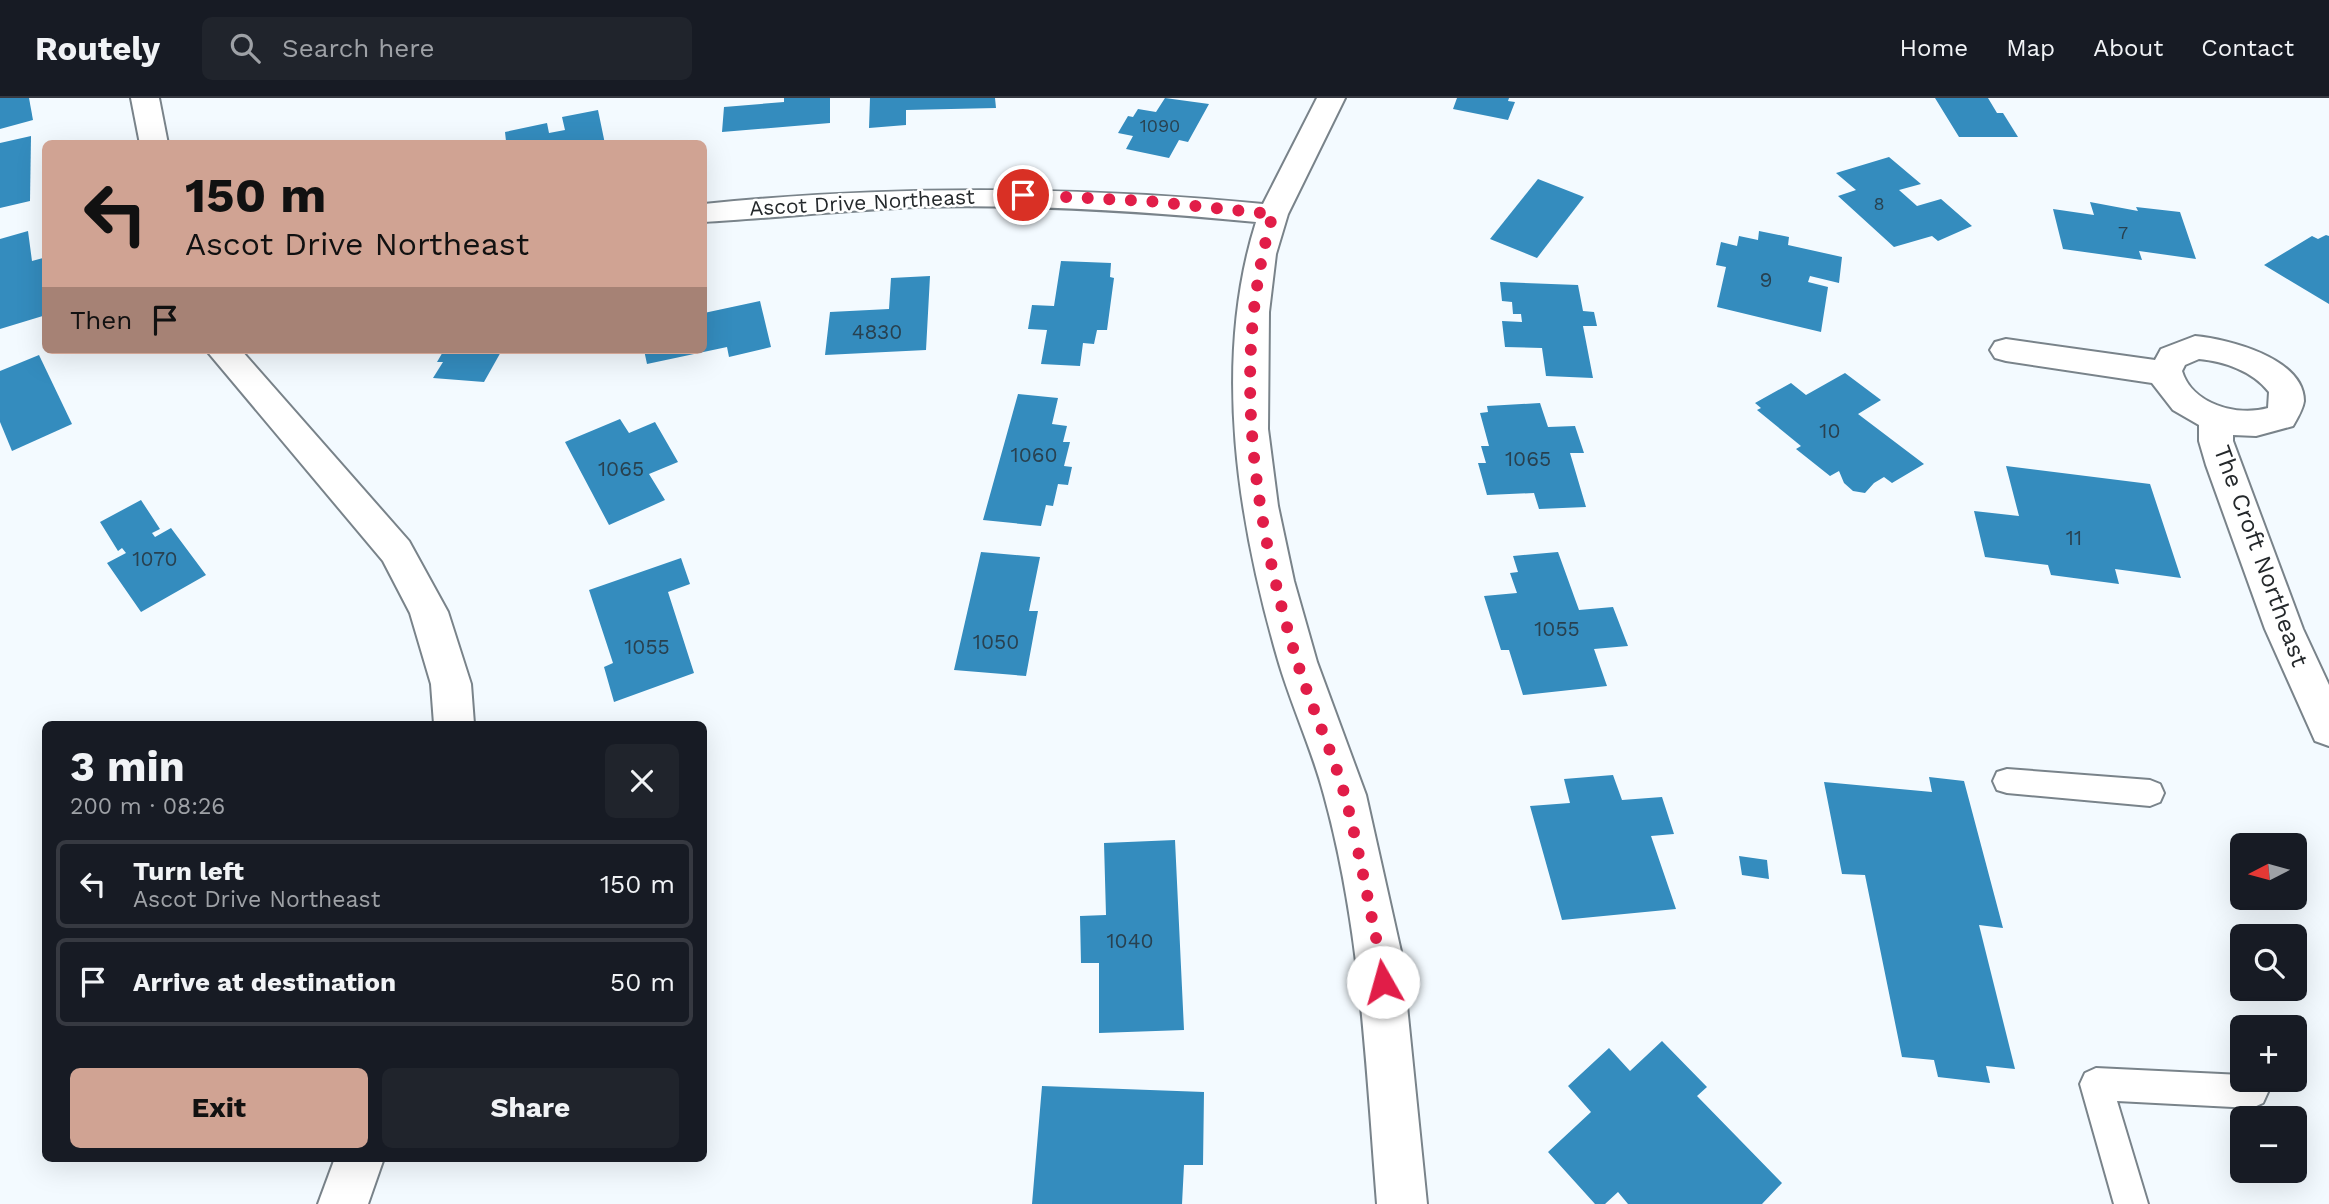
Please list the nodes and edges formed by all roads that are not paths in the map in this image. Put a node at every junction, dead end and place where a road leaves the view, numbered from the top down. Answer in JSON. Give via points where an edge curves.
{"nodes":[{"id":1,"x":145,"y":98,"type":"edge"},
{"id":2,"x":1331,"y":98,"type":"edge"},
{"id":3,"x":154,"y":140,"type":"edge"},
{"id":4,"x":707,"y":213,"type":"edge"},
{"id":5,"x":1273,"y":214,"type":"junction"},
{"id":6,"x":2006,"y":350,"type":"dead end"},
{"id":7,"x":225,"y":354,"type":"edge"},
{"id":8,"x":2164,"y":373,"type":"junction"},
{"id":9,"x":2216,"y":419,"type":"junction"},
{"id":10,"x":454,"y":721,"type":"edge"},
{"id":11,"x":2329,"y":729,"type":"edge"},
{"id":12,"x":2007,"y":781,"type":"dead end"},
{"id":13,"x":2150,"y":793,"type":"dead end"},
{"id":14,"x":2230,"y":1091,"type":"edge"},
{"id":15,"x":359,"y":1162,"type":"edge"},
{"id":16,"x":343,"y":1204,"type":"edge"},
{"id":17,"x":1402,"y":1204,"type":"edge"},
{"id":18,"x":2131,"y":1204,"type":"edge"}],
"edges":[{"from":1,"to":3,"type":"street"},
{"from":2,"to":5,"type":"street"},
{"from":4,"to":5,"type":"street","name":"Ascot Drive Northeast","via":[[898,197],[1023,195]]},
{"from":5,"to":17,"type":"street","via":[[1261,254],[1253,312],[1251,429],[1260,506],[1298,662],[1345,795],[1380,956]]},
{"from":6,"to":8,"type":"street"},
{"from":7,"to":10,"type":"street","via":[[396,551],[429,612],[451,684]]},
{"from":8,"to":9,"type":"street","via":[[2181,400]]},
{"from":8,"to":9,"type":"street","via":[[2175,352],[2213,347],[2262,368],[2285,394],[2281,418],[2266,425],[2251,427]]},
{"from":9,"to":11,"type":"street","name":"The Croft Northeast","via":[[2223,465],[2284,629]]},
{"from":12,"to":13,"type":"lane"},
{"from":14,"to":18,"type":"lane","via":[[2096,1084]]},
{"from":15,"to":16,"type":"street"}]}
